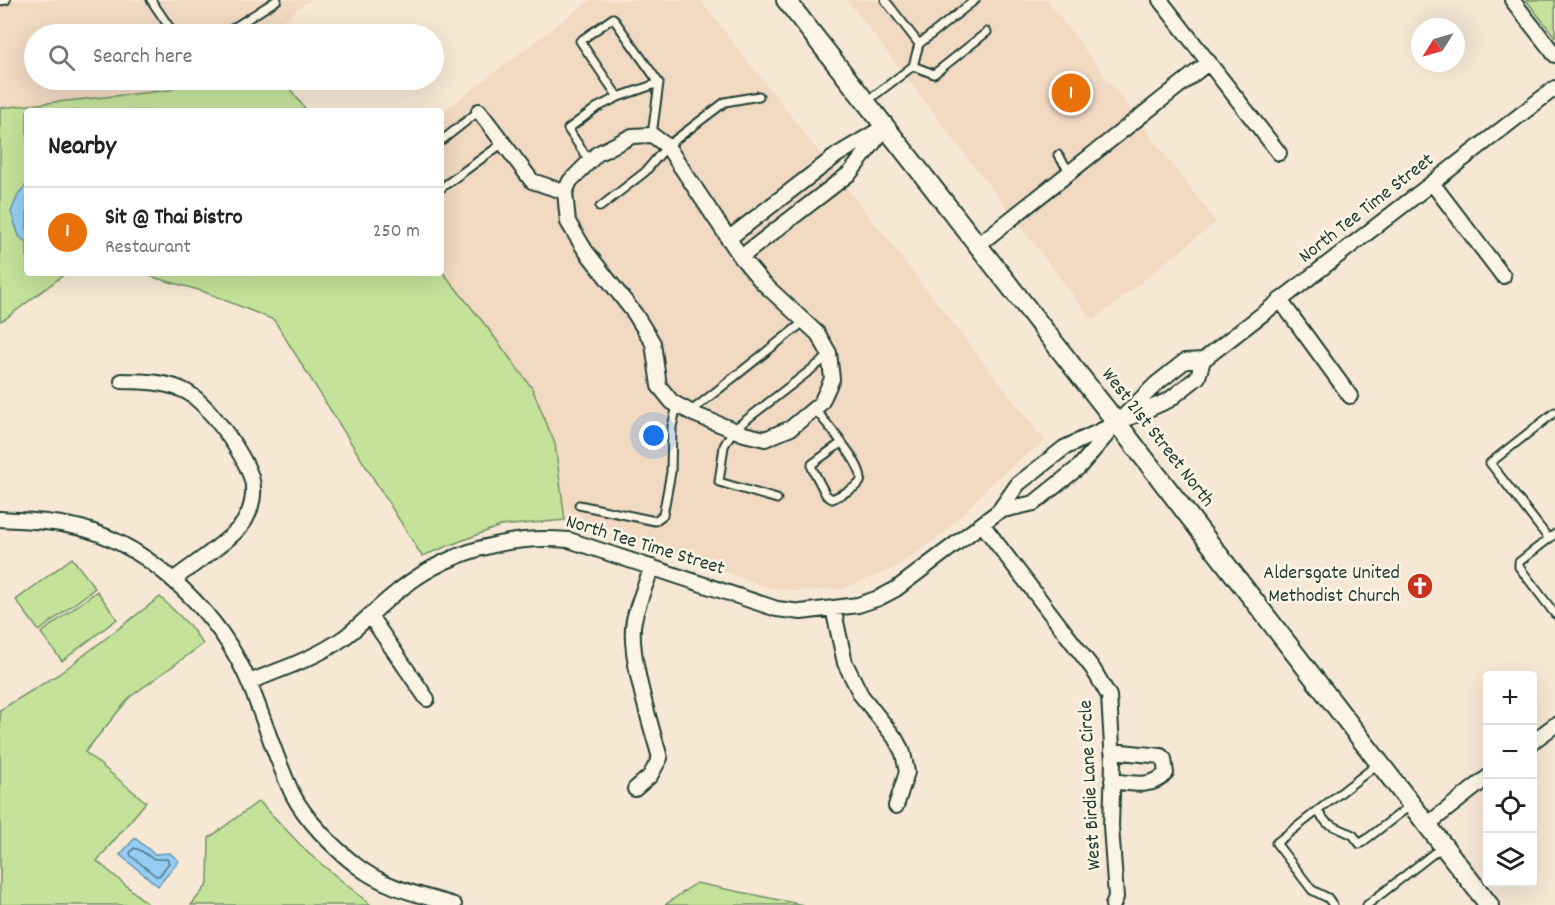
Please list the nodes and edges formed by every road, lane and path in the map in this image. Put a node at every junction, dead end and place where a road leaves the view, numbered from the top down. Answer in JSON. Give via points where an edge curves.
{"nodes":[{"id":1,"x":6,"y":0,"type":"edge"},
{"id":2,"x":151,"y":0,"type":"edge"},
{"id":3,"x":277,"y":0,"type":"edge"},
{"id":4,"x":786,"y":0,"type":"edge"},
{"id":5,"x":885,"y":0,"type":"edge"},
{"id":6,"x":975,"y":0,"type":"edge"},
{"id":7,"x":1160,"y":0,"type":"edge"},
{"id":8,"x":1512,"y":0,"type":"edge"},
{"id":9,"x":0,"y":1,"type":"edge"},
{"id":10,"x":167,"y":24,"type":"edge"},
{"id":11,"x":240,"y":24,"type":"edge"},
{"id":12,"x":987,"y":32,"type":"dead end"},
{"id":13,"x":919,"y":44,"type":"junction"},
{"id":14,"x":1555,"y":54,"type":"edge"},
{"id":15,"x":1209,"y":62,"type":"junction"},
{"id":16,"x":913,"y":66,"type":"junction"},
{"id":17,"x":659,"y":83,"type":"junction"},
{"id":18,"x":1555,"y":88,"type":"edge"},
{"id":19,"x":759,"y":96,"type":"dead end"},
{"id":20,"x":618,"y":97,"type":"junction"},
{"id":21,"x":866,"y":102,"type":"junction"},
{"id":22,"x":479,"y":111,"type":"joint"},
{"id":23,"x":886,"y":127,"type":"junction"},
{"id":24,"x":652,"y":135,"type":"junction"},
{"id":25,"x":444,"y":139,"type":"edge"},
{"id":26,"x":503,"y":143,"type":"junction"},
{"id":27,"x":667,"y":146,"type":"junction"},
{"id":28,"x":1279,"y":153,"type":"dead end"},
{"id":29,"x":1058,"y":155,"type":"dead end"},
{"id":30,"x":590,"y":162,"type":"junction"},
{"id":31,"x":1070,"y":172,"type":"junction"},
{"id":32,"x":1432,"y":183,"type":"junction"},
{"id":33,"x":444,"y":186,"type":"edge"},
{"id":34,"x":565,"y":192,"type":"junction"},
{"id":35,"x":600,"y":207,"type":"dead end"},
{"id":36,"x":728,"y":239,"type":"junction"},
{"id":37,"x":978,"y":244,"type":"junction"},
{"id":38,"x":741,"y":257,"type":"junction"},
{"id":39,"x":1503,"y":276,"type":"dead end"},
{"id":40,"x":1280,"y":300,"type":"junction"},
{"id":41,"x":805,"y":321,"type":"junction"},
{"id":42,"x":830,"y":355,"type":"junction"},
{"id":43,"x":1203,"y":360,"type":"junction"},
{"id":44,"x":122,"y":381,"type":"dead end"},
{"id":45,"x":1350,"y":396,"type":"dead end"},
{"id":46,"x":677,"y":405,"type":"junction"},
{"id":47,"x":814,"y":408,"type":"junction"},
{"id":48,"x":690,"y":412,"type":"junction"},
{"id":49,"x":1555,"y":412,"type":"edge"},
{"id":50,"x":1117,"y":423,"type":"junction"},
{"id":51,"x":733,"y":430,"type":"junction"},
{"id":52,"x":841,"y":443,"type":"junction"},
{"id":53,"x":777,"y":499,"type":"dead end"},
{"id":54,"x":579,"y":505,"type":"dead end"},
{"id":55,"x":999,"y":511,"type":"junction"},
{"id":56,"x":0,"y":519,"type":"edge"},
{"id":57,"x":982,"y":524,"type":"junction"},
{"id":58,"x":1552,"y":536,"type":"edge"},
{"id":59,"x":652,"y":567,"type":"junction"},
{"id":60,"x":174,"y":580,"type":"junction"},
{"id":61,"x":833,"y":608,"type":"junction"},
{"id":62,"x":1555,"y":614,"type":"edge"},
{"id":63,"x":370,"y":616,"type":"junction"},
{"id":64,"x":249,"y":682,"type":"junction"},
{"id":65,"x":427,"y":699,"type":"dead end"},
{"id":66,"x":1555,"y":725,"type":"edge"},
{"id":67,"x":1537,"y":739,"type":"edge"},
{"id":68,"x":1112,"y":751,"type":"junction"},
{"id":69,"x":1379,"y":763,"type":"junction"},
{"id":70,"x":1485,"y":779,"type":"edge"},
{"id":71,"x":1112,"y":781,"type":"junction"},
{"id":72,"x":635,"y":789,"type":"dead end"},
{"id":73,"x":1412,"y":805,"type":"junction"},
{"id":74,"x":896,"y":806,"type":"dead end"},
{"id":75,"x":1317,"y":811,"type":"junction"},
{"id":76,"x":1426,"y":825,"type":"junction"},
{"id":77,"x":1443,"y":846,"type":"junction"},
{"id":78,"x":454,"y":905,"type":"edge"},
{"id":79,"x":1113,"y":905,"type":"edge"},
{"id":80,"x":1334,"y":905,"type":"edge"},
{"id":81,"x":1367,"y":905,"type":"edge"},
{"id":82,"x":1489,"y":905,"type":"edge"}],
"edges":[{"from":1,"to":9,"type":"lane"},
{"from":2,"to":10,"type":"lane"},
{"from":3,"to":11,"type":"lane"},
{"from":4,"to":21,"type":"main road","name":"West 21st Street North"},
{"from":5,"to":13,"type":"lane"},
{"from":6,"to":13,"type":"lane"},
{"from":7,"to":15,"type":"street"},
{"from":8,"to":14,"type":"street"},
{"from":12,"to":16,"type":"lane","via":[[934,74]]},
{"from":13,"to":16,"type":"lane"},
{"from":15,"to":28,"type":"street"},
{"from":15,"to":31,"type":"street"},
{"from":16,"to":21,"type":"lane"},
{"from":17,"to":20,"type":"lane"},
{"from":17,"to":20,"type":"lane","via":[[613,18],[580,41]]},
{"from":17,"to":24,"type":"lane"},
{"from":18,"to":32,"type":"street","name":"North Tee Time Street"},
{"from":19,"to":27,"type":"lane","via":[[725,102]]},
{"from":20,"to":30,"type":"lane","via":[[568,129]]},
{"from":21,"to":23,"type":"main road","name":"West 21st Street North"},
{"from":22,"to":25,"type":"lane"},
{"from":22,"to":26,"type":"street"},
{"from":23,"to":36,"type":"street","via":[[837,155]]},
{"from":23,"to":37,"type":"main road","name":"West 21st Street North"},
{"from":23,"to":38,"type":"street","via":[[850,172]]},
{"from":24,"to":27,"type":"street"},
{"from":24,"to":30,"type":"street","via":[[632,136],[597,154]]},
{"from":26,"to":33,"type":"lane"},
{"from":26,"to":34,"type":"street","via":[[532,181]]},
{"from":27,"to":35,"type":"lane","via":[[645,172]]},
{"from":27,"to":36,"type":"street"},
{"from":29,"to":31,"type":"lane"},
{"from":30,"to":34,"type":"street","via":[[570,181]]},
{"from":31,"to":37,"type":"street"},
{"from":32,"to":39,"type":"street"},
{"from":32,"to":40,"type":"street","name":"North Tee Time Street"},
{"from":34,"to":46,"type":"street","via":[[568,222],[653,343],[659,386]]},
{"from":36,"to":38,"type":"street"},
{"from":37,"to":50,"type":"main road","name":"West 21st Street North"},
{"from":38,"to":41,"type":"street"},
{"from":40,"to":43,"type":"street","name":"North Tee Time Street"},
{"from":40,"to":45,"type":"street"},
{"from":41,"to":42,"type":"street","via":[[819,334]]},
{"from":41,"to":48,"type":"lane"},
{"from":42,"to":47,"type":"street","via":[[832,379]]},
{"from":42,"to":51,"type":"lane"},
{"from":43,"to":50,"type":"street","name":"North Tee Time Street","via":[[1185,361]]},
{"from":43,"to":50,"type":"street","name":"North Tee Time Street","via":[[1198,377],[1169,400]]},
{"from":44,"to":60,"type":"street","via":[[167,383],[187,392],[203,405],[231,440],[251,477],[251,506],[244,522]]},
{"from":46,"to":48,"type":"street"},
{"from":46,"to":54,"type":"lane","via":[[671,472],[660,519]]},
{"from":47,"to":51,"type":"street","via":[[791,428],[765,439]]},
{"from":47,"to":52,"type":"lane"},
{"from":48,"to":51,"type":"street"},
{"from":49,"to":58,"type":"lane","via":[[1490,463]]},
{"from":50,"to":55,"type":"street","name":"North Tee Time Street","via":[[1064,448],[1018,484]]},
{"from":50,"to":55,"type":"street","name":"North Tee Time Street","via":[[1079,467],[1034,502]]},
{"from":50,"to":69,"type":"main road","name":"West 21st Street North"},
{"from":51,"to":53,"type":"lane","via":[[724,446],[719,482]]},
{"from":52,"to":52,"type":"lane","via":[[861,479],[832,499],[826,495],[812,464]]},
{"from":55,"to":57,"type":"street","name":"North Tee Time Street"},
{"from":56,"to":60,"type":"street","via":[[49,521],[84,529],[118,543]]},
{"from":57,"to":61,"type":"street","name":"North Tee Time Street","via":[[896,590],[858,605]]},
{"from":57,"to":68,"type":"street","name":"West Birdie Lane Circle","via":[[1093,669],[1109,696]]},
{"from":58,"to":62,"type":"lane","via":[[1519,562],[1519,567]]},
{"from":59,"to":61,"type":"street","name":"North Tee Time Street","via":[[777,609],[801,612]]},
{"from":59,"to":63,"type":"street","name":"North Tee Time Street","via":[[569,540],[516,540],[481,548],[437,566],[399,590]]},
{"from":59,"to":72,"type":"street","via":[[632,636],[660,758],[650,776]]},
{"from":60,"to":64,"type":"street","via":[[223,635]]},
{"from":61,"to":74,"type":"street","via":[[845,663],[861,695],[903,753],[907,772]]},
{"from":63,"to":64,"type":"street","name":"North Tee Time Street","via":[[309,659]]},
{"from":63,"to":65,"type":"street"},
{"from":64,"to":78,"type":"street","via":[[294,796],[316,826],[358,867],[380,881]]},
{"from":66,"to":67,"type":"street"},
{"from":68,"to":71,"type":"street","name":"West Birdie Lane Circle"},
{"from":68,"to":71,"type":"street","via":[[1161,756],[1166,773],[1162,779],[1147,784]]},
{"from":69,"to":73,"type":"main road","name":"West 21st Street North"},
{"from":69,"to":75,"type":"lane"},
{"from":70,"to":76,"type":"street"},
{"from":71,"to":79,"type":"street","name":"West Birdie Lane Circle","via":[[1116,897]]},
{"from":73,"to":75,"type":"lane","via":[[1360,844],[1353,835],[1327,823]]},
{"from":73,"to":76,"type":"main road","name":"West 21st Street North"},
{"from":75,"to":80,"type":"lane","via":[[1276,843],[1312,890]]},
{"from":76,"to":77,"type":"main road","name":"West 21st Street North"},
{"from":77,"to":81,"type":"lane"},
{"from":77,"to":82,"type":"main road","name":"West 21st Street North"}]}
